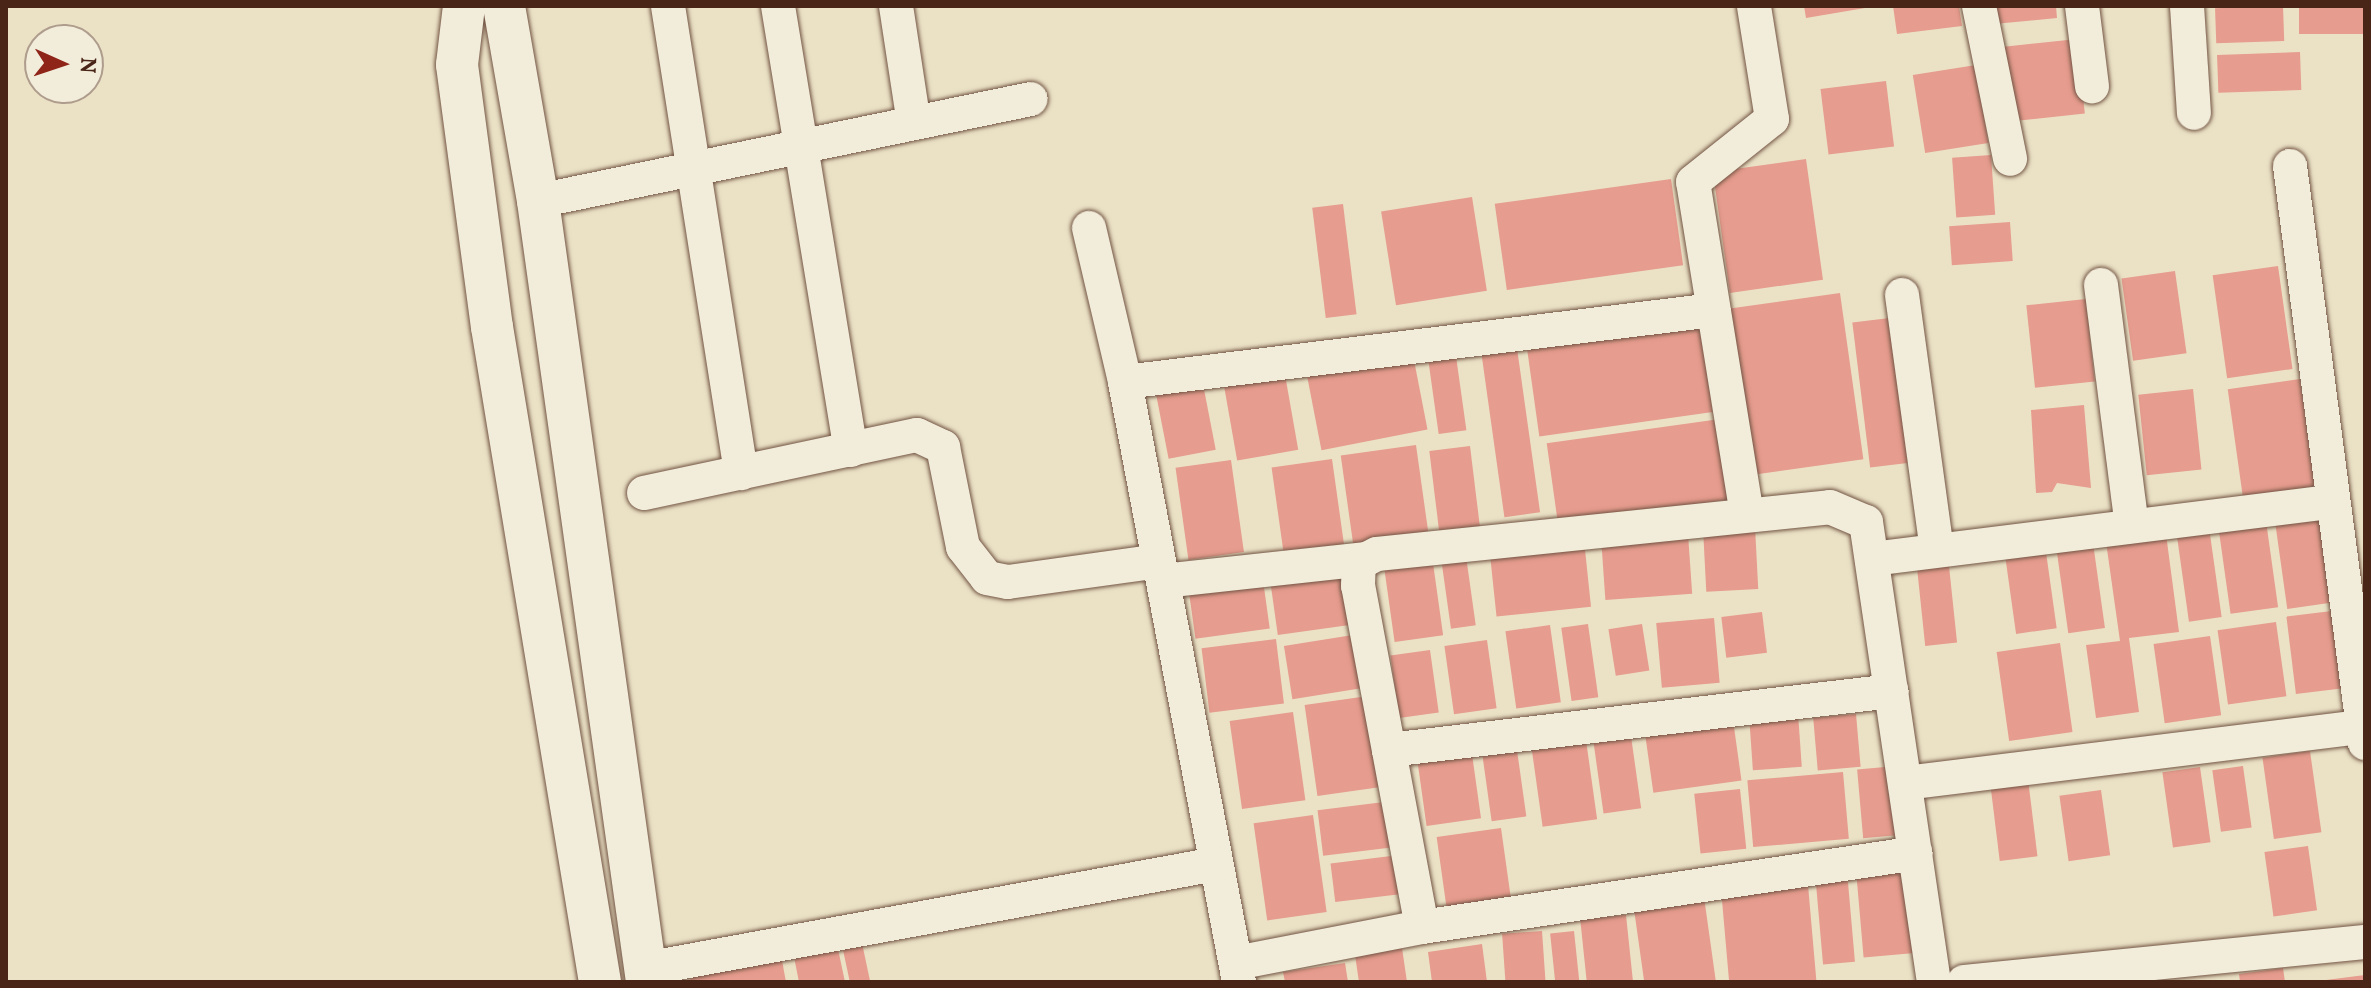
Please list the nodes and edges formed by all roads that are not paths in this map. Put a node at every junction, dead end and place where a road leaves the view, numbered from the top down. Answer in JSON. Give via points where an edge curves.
{"nodes":[{"id":1,"x":464,"y":6,"type":"edge"},
{"id":2,"x":504,"y":6,"type":"edge"},
{"id":3,"x":668,"y":6,"type":"edge"},
{"id":4,"x":778,"y":6,"type":"edge"},
{"id":5,"x":896,"y":6,"type":"edge"},
{"id":6,"x":1754,"y":6,"type":"edge"},
{"id":7,"x":1979,"y":6,"type":"edge"},
{"id":8,"x":2082,"y":6,"type":"edge"},
{"id":9,"x":2187,"y":6,"type":"edge"},
{"id":10,"x":2092,"y":86,"type":"dead end"},
{"id":11,"x":1031,"y":99,"type":"dead end"},
{"id":12,"x":2194,"y":113,"type":"dead end"},
{"id":13,"x":914,"y":123,"type":"junction"},
{"id":14,"x":800,"y":147,"type":"junction"},
{"id":15,"x":2010,"y":159,"type":"dead end"},
{"id":16,"x":2290,"y":166,"type":"dead end"},
{"id":17,"x":692,"y":169,"type":"junction"},
{"id":18,"x":538,"y":201,"type":"junction"},
{"id":19,"x":1089,"y":228,"type":"dead end"},
{"id":20,"x":2101,"y":285,"type":"dead end"},
{"id":21,"x":1902,"y":295,"type":"dead end"},
{"id":22,"x":1714,"y":310,"type":"junction"},
{"id":23,"x":1125,"y":382,"type":"junction"},
{"id":24,"x":851,"y":450,"type":"junction"},
{"id":25,"x":741,"y":473,"type":"junction"},
{"id":26,"x":644,"y":493,"type":"dead end"},
{"id":27,"x":2329,"y":502,"type":"junction"},
{"id":28,"x":1747,"y":515,"type":"junction"},
{"id":29,"x":2132,"y":526,"type":"junction"},
{"id":30,"x":1937,"y":550,"type":"junction"},
{"id":31,"x":2352,"y":558,"type":"edge"},
{"id":32,"x":1367,"y":559,"type":"junction"},
{"id":33,"x":1872,"y":559,"type":"junction"},
{"id":34,"x":1161,"y":571,"type":"junction"},
{"id":35,"x":1892,"y":691,"type":"junction"},
{"id":36,"x":2364,"y":735,"type":"edge"},
{"id":37,"x":1389,"y":750,"type":"junction"},
{"id":38,"x":1905,"y":783,"type":"junction"},
{"id":39,"x":1915,"y":853,"type":"junction"},
{"id":40,"x":1216,"y":864,"type":"junction"},
{"id":41,"x":1422,"y":927,"type":"junction"},
{"id":42,"x":2365,"y":942,"type":"edge"},
{"id":43,"x":1238,"y":972,"type":"edge"},
{"id":44,"x":646,"y":976,"type":"edge"},
{"id":45,"x":600,"y":982,"type":"edge"},
{"id":46,"x":1934,"y":982,"type":"edge"},
{"id":47,"x":1964,"y":982,"type":"edge"}],
"edges":[{"from":1,"to":45,"type":"street","via":[[457,65],[490,311]]},
{"from":2,"to":18,"type":"street"},
{"from":3,"to":17,"type":"street"},
{"from":4,"to":14,"type":"street"},
{"from":5,"to":13,"type":"street"},
{"from":6,"to":22,"type":"street","via":[[1772,119],[1693,182]]},
{"from":7,"to":15,"type":"street"},
{"from":8,"to":10,"type":"street"},
{"from":9,"to":12,"type":"street"},
{"from":11,"to":13,"type":"street"},
{"from":13,"to":14,"type":"street"},
{"from":14,"to":17,"type":"street"},
{"from":14,"to":24,"type":"street"},
{"from":16,"to":27,"type":"street"},
{"from":17,"to":18,"type":"street"},
{"from":17,"to":25,"type":"street"},
{"from":18,"to":44,"type":"street"},
{"from":19,"to":23,"type":"street"},
{"from":20,"to":29,"type":"street"},
{"from":21,"to":30,"type":"street"},
{"from":22,"to":23,"type":"street"},
{"from":22,"to":28,"type":"street"},
{"from":23,"to":34,"type":"street"},
{"from":24,"to":25,"type":"street"},
{"from":24,"to":34,"type":"street","via":[[917,435],[943,447],[963,547],[987,578],[1008,582]]},
{"from":25,"to":26,"type":"street"},
{"from":27,"to":29,"type":"street"},
{"from":27,"to":31,"type":"street"},
{"from":28,"to":32,"type":"street"},
{"from":28,"to":33,"type":"street","via":[[1850,510],[1866,522]]},
{"from":29,"to":30,"type":"street"},
{"from":30,"to":33,"type":"street"},
{"from":31,"to":36,"type":"street"},
{"from":32,"to":34,"type":"street"},
{"from":32,"to":37,"type":"street","via":[[1359,563],[1358,586]]},
{"from":33,"to":35,"type":"street"},
{"from":34,"to":40,"type":"street"},
{"from":35,"to":37,"type":"street"},
{"from":35,"to":38,"type":"street"},
{"from":36,"to":38,"type":"street"},
{"from":37,"to":41,"type":"street"},
{"from":38,"to":39,"type":"street"},
{"from":39,"to":41,"type":"street"},
{"from":39,"to":46,"type":"street"},
{"from":40,"to":43,"type":"street"},
{"from":40,"to":44,"type":"street"},
{"from":41,"to":43,"type":"street"},
{"from":42,"to":47,"type":"street"}]}
